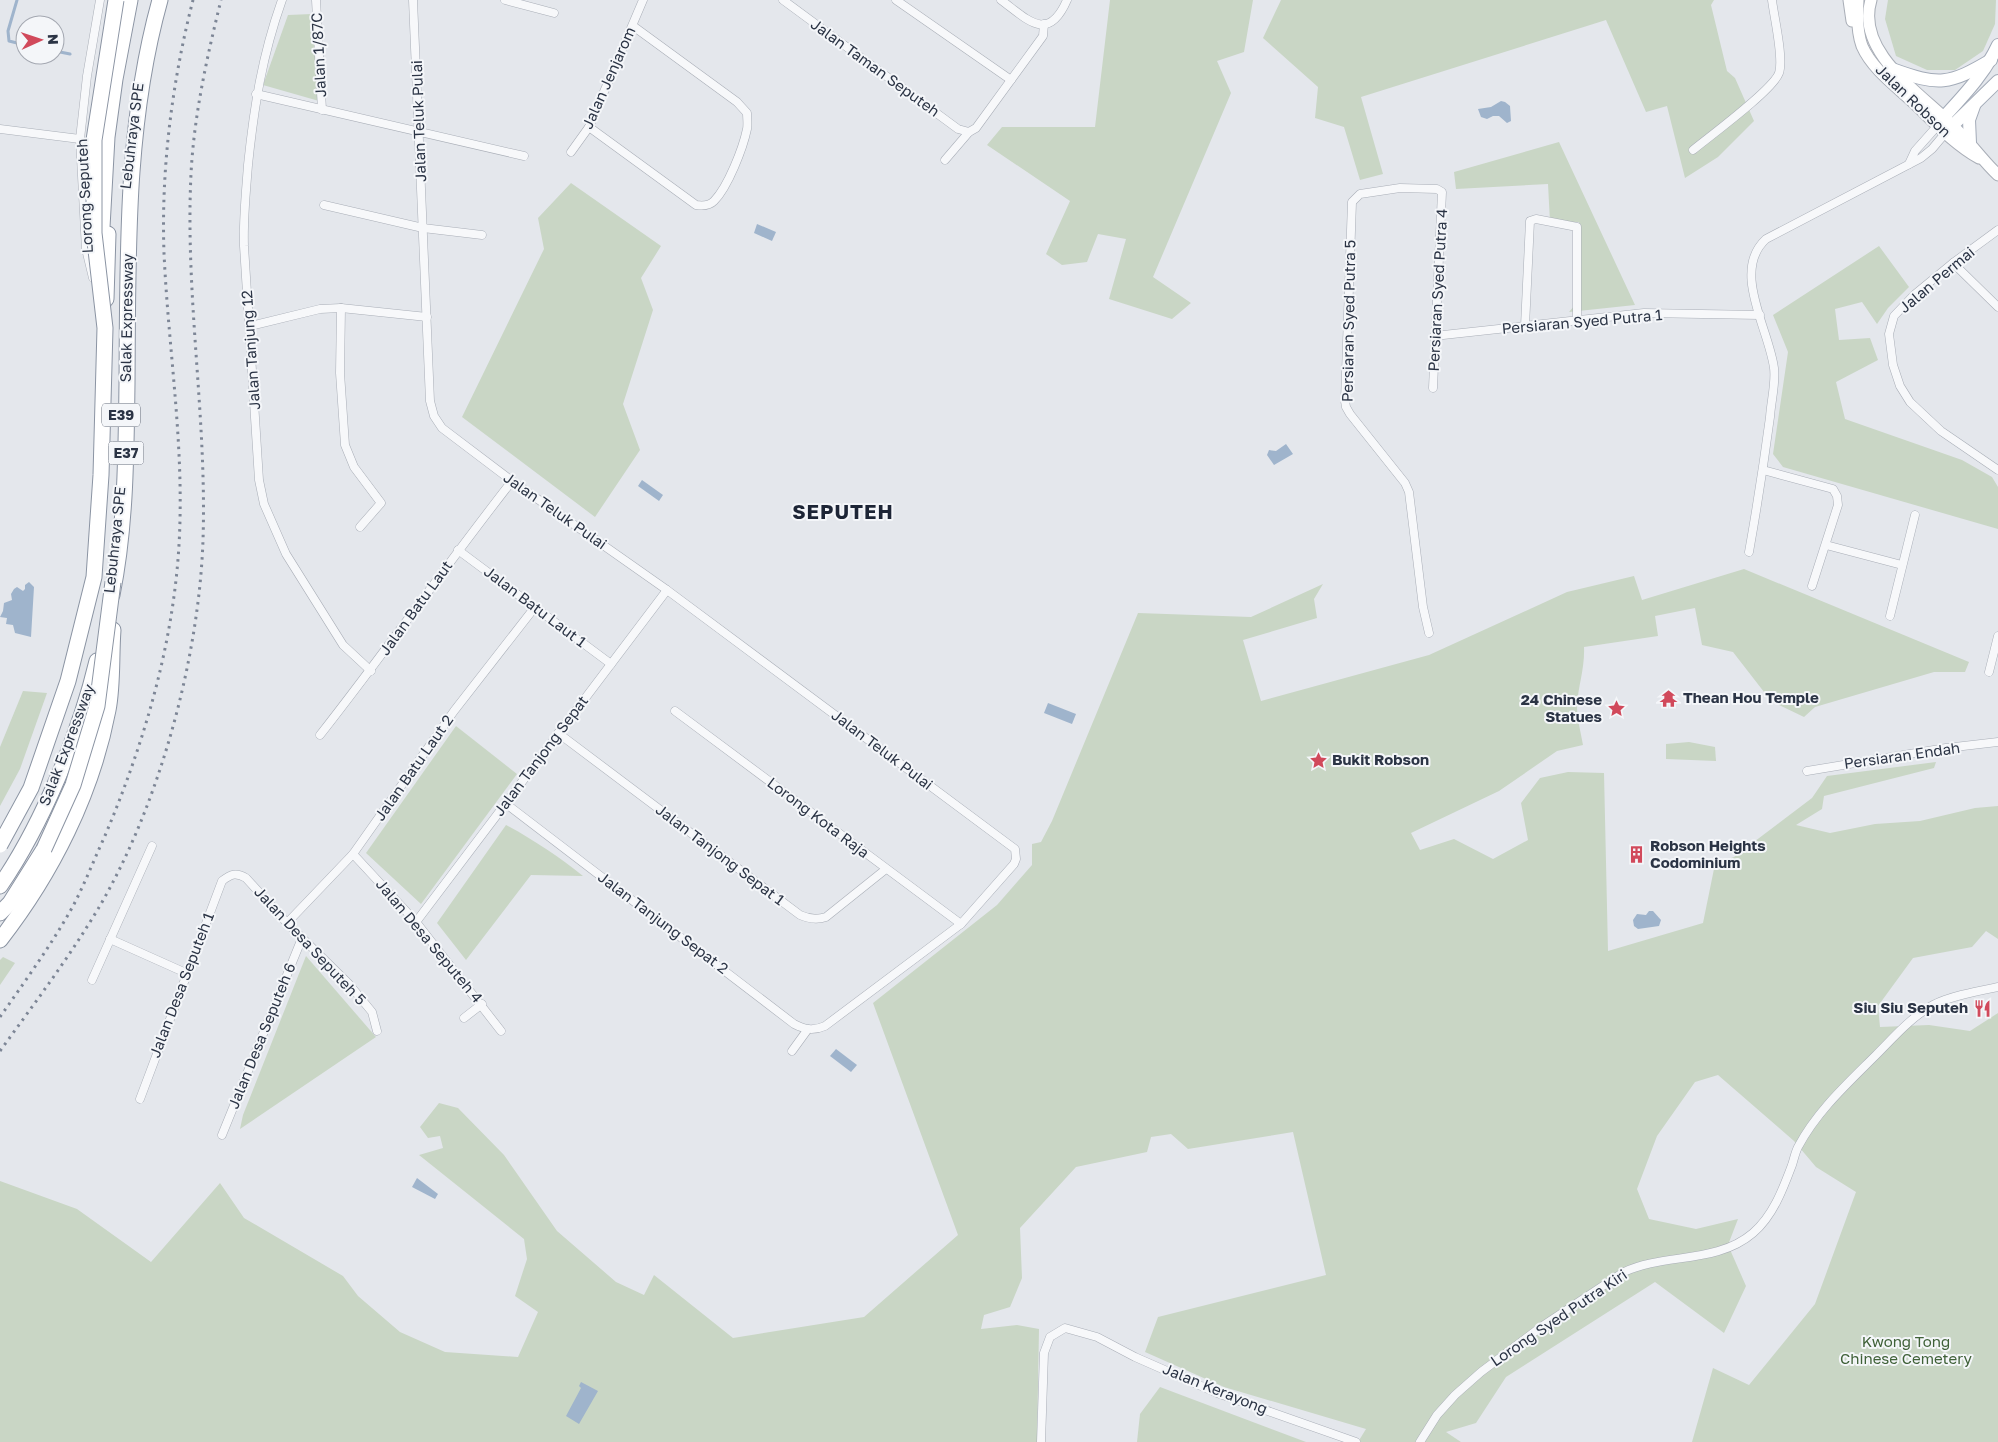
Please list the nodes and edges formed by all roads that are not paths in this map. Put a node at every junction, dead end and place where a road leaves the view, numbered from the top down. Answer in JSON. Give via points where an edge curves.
{"nodes":[{"id":1,"x":100,"y":0,"type":"edge"},
{"id":2,"x":116,"y":0,"type":"edge"},
{"id":3,"x":130,"y":0,"type":"edge"},
{"id":4,"x":139,"y":0,"type":"edge"},
{"id":5,"x":152,"y":0,"type":"edge"},
{"id":6,"x":160,"y":0,"type":"edge"},
{"id":7,"x":282,"y":0,"type":"edge"},
{"id":8,"x":316,"y":0,"type":"edge"},
{"id":9,"x":413,"y":0,"type":"edge"},
{"id":10,"x":505,"y":0,"type":"edge"},
{"id":11,"x":643,"y":0,"type":"edge"},
{"id":12,"x":783,"y":0,"type":"edge"},
{"id":13,"x":896,"y":0,"type":"edge"},
{"id":14,"x":1001,"y":0,"type":"edge"},
{"id":15,"x":1067,"y":0,"type":"edge"},
{"id":16,"x":1772,"y":0,"type":"edge"},
{"id":17,"x":1849,"y":0,"type":"edge"},
{"id":18,"x":1858,"y":0,"type":"edge"},
{"id":19,"x":1870,"y":2,"type":"edge"},
{"id":20,"x":554,"y":13,"type":"dead end"},
{"id":21,"x":1044,"y":24,"type":"junction"},
{"id":22,"x":633,"y":26,"type":"junction"},
{"id":23,"x":1862,"y":45,"type":"junction"},
{"id":24,"x":1998,"y":45,"type":"edge"},
{"id":25,"x":1991,"y":60,"type":"junction"},
{"id":26,"x":1892,"y":69,"type":"junction"},
{"id":27,"x":1011,"y":80,"type":"junction"},
{"id":28,"x":1998,"y":81,"type":"edge"},
{"id":29,"x":256,"y":94,"type":"junction"},
{"id":30,"x":1976,"y":101,"type":"junction"},
{"id":31,"x":322,"y":110,"type":"junction"},
{"id":32,"x":1945,"y":125,"type":"junction"},
{"id":33,"x":589,"y":126,"type":"junction"},
{"id":34,"x":0,"y":129,"type":"edge"},
{"id":35,"x":419,"y":131,"type":"junction"},
{"id":36,"x":969,"y":132,"type":"junction"},
{"id":37,"x":80,"y":140,"type":"junction"},
{"id":38,"x":1970,"y":143,"type":"junction"},
{"id":39,"x":1693,"y":150,"type":"dead end"},
{"id":40,"x":570,"y":152,"type":"dead end"},
{"id":41,"x":524,"y":156,"type":"dead end"},
{"id":42,"x":945,"y":160,"type":"dead end"},
{"id":43,"x":1982,"y":160,"type":"junction"},
{"id":44,"x":1909,"y":164,"type":"junction"},
{"id":45,"x":1998,"y":175,"type":"edge"},
{"id":46,"x":1442,"y":192,"type":"joint"},
{"id":47,"x":324,"y":205,"type":"dead end"},
{"id":48,"x":423,"y":228,"type":"junction"},
{"id":49,"x":1997,"y":232,"type":"edge"},
{"id":50,"x":482,"y":235,"type":"dead end"},
{"id":51,"x":1953,"y":263,"type":"junction"},
{"id":52,"x":99,"y":301,"type":"junction"},
{"id":53,"x":1998,"y":307,"type":"edge"},
{"id":54,"x":341,"y":308,"type":"junction"},
{"id":55,"x":1760,"y":315,"type":"junction"},
{"id":56,"x":427,"y":318,"type":"junction"},
{"id":57,"x":1577,"y":321,"type":"junction"},
{"id":58,"x":250,"y":326,"type":"junction"},
{"id":59,"x":1526,"y":326,"type":"junction"},
{"id":60,"x":105,"y":328,"type":"junction"},
{"id":61,"x":1434,"y":336,"type":"junction"},
{"id":62,"x":1433,"y":388,"type":"dead end"},
{"id":63,"x":1763,"y":470,"type":"junction"},
{"id":64,"x":1998,"y":470,"type":"edge"},
{"id":65,"x":512,"y":481,"type":"junction"},
{"id":66,"x":1915,"y":515,"type":"dead end"},
{"id":67,"x":360,"y":527,"type":"dead end"},
{"id":68,"x":1826,"y":544,"type":"junction"},
{"id":69,"x":458,"y":550,"type":"junction"},
{"id":70,"x":1749,"y":552,"type":"dead end"},
{"id":71,"x":1902,"y":565,"type":"junction"},
{"id":72,"x":115,"y":576,"type":"junction"},
{"id":73,"x":1812,"y":586,"type":"dead end"},
{"id":74,"x":667,"y":590,"type":"junction"},
{"id":75,"x":535,"y":607,"type":"junction"},
{"id":76,"x":1890,"y":616,"type":"dead end"},
{"id":77,"x":1429,"y":633,"type":"dead end"},
{"id":78,"x":1998,"y":636,"type":"edge"},
{"id":79,"x":611,"y":664,"type":"junction"},
{"id":80,"x":371,"y":671,"type":"junction"},
{"id":81,"x":1989,"y":672,"type":"dead end"},
{"id":82,"x":675,"y":711,"type":"dead end"},
{"id":83,"x":558,"y":733,"type":"junction"},
{"id":84,"x":320,"y":735,"type":"dead end"},
{"id":85,"x":1998,"y":742,"type":"edge"},
{"id":86,"x":1807,"y":770,"type":"dead end"},
{"id":87,"x":505,"y":803,"type":"junction"},
{"id":88,"x":0,"y":845,"type":"edge"},
{"id":89,"x":152,"y":846,"type":"dead end"},
{"id":90,"x":353,"y":854,"type":"junction"},
{"id":91,"x":886,"y":870,"type":"junction"},
{"id":92,"x":230,"y":874,"type":"joint"},
{"id":93,"x":0,"y":879,"type":"edge"},
{"id":94,"x":0,"y":886,"type":"edge"},
{"id":95,"x":0,"y":913,"type":"edge"},
{"id":96,"x":416,"y":922,"type":"junction"},
{"id":97,"x":287,"y":923,"type":"junction"},
{"id":98,"x":961,"y":924,"type":"junction"},
{"id":99,"x":302,"y":938,"type":"junction"},
{"id":100,"x":110,"y":939,"type":"junction"},
{"id":101,"x":0,"y":940,"type":"edge"},
{"id":102,"x":186,"y":973,"type":"junction"},
{"id":103,"x":92,"y":980,"type":"dead end"},
{"id":104,"x":1998,"y":987,"type":"edge"},
{"id":105,"x":482,"y":1004,"type":"junction"},
{"id":106,"x":464,"y":1018,"type":"dead end"},
{"id":107,"x":808,"y":1029,"type":"junction"},
{"id":108,"x":377,"y":1031,"type":"dead end"},
{"id":109,"x":501,"y":1031,"type":"dead end"},
{"id":110,"x":792,"y":1051,"type":"dead end"},
{"id":111,"x":140,"y":1099,"type":"dead end"},
{"id":112,"x":222,"y":1135,"type":"dead end"},
{"id":113,"x":1041,"y":1442,"type":"edge"},
{"id":114,"x":1356,"y":1442,"type":"edge"},
{"id":115,"x":1420,"y":1442,"type":"edge"}],
"edges":[{"from":1,"to":37,"type":"street","name":"Lorong Seputeh"},
{"from":2,"to":60,"type":"highway","bridge":true,"via":[[94,140],[94,233]]},
{"from":3,"to":52,"type":"highway","name":"Salak Expressway","number":"E37","via":[[107,137]]},
{"from":4,"to":60,"type":"highway","name":"Lebuhraya SPE","number":"E39","bridge":true,"via":[[112,170]]},
{"from":5,"to":72,"type":"highway","name":"Lebuhraya SPE","number":"E39","via":[[126,172],[122,249],[121,486]]},
{"from":6,"to":72,"type":"highway","name":"Salak Expressway","number":"E37","via":[[135,127],[128,249],[126,458]]},
{"from":7,"to":29,"type":"street","name":"Jalan Tanjung 12"},
{"from":8,"to":31,"type":"street","name":"Jalan 1/87C"},
{"from":9,"to":35,"type":"street","name":"Jalan Teluk Pulai"},
{"from":10,"to":20,"type":"street"},
{"from":11,"to":22,"type":"street","name":"Jalan Jenjarom"},
{"from":12,"to":36,"type":"street","name":"Jalan Taman Seputeh","via":[[958,129]]},
{"from":13,"to":27,"type":"street"},
{"from":14,"to":21,"type":"street","via":[[1035,24]]},
{"from":15,"to":21,"type":"street","via":[[1062,12]]},
{"from":16,"to":39,"type":"street","via":[[1779,46],[1780,71],[1777,77]]},
{"from":17,"to":23,"type":"main road","via":[[1855,33]]},
{"from":18,"to":23,"type":"main road","name":"Jalan Robson"},
{"from":19,"to":26,"type":"main road","name":"Jalan Robson","via":[[1871,35]]},
{"from":21,"to":27,"type":"street","via":[[1043,36]]},
{"from":22,"to":33,"type":"street","name":"Jalan Jenjarom"},
{"from":22,"to":33,"type":"street","via":[[737,102],[747,113],[747,128],[739,153],[713,202],[696,205]]},
{"from":23,"to":32,"type":"main road","name":"Jalan Robson","via":[[1880,71]]},
{"from":24,"to":25,"type":"main road"},
{"from":25,"to":26,"type":"main road","via":[[1968,74],[1938,81]]},
{"from":25,"to":32,"type":"main road"},
{"from":26,"to":32,"type":"main road","name":"Jalan Robson"},
{"from":27,"to":36,"type":"street","via":[[976,128]]},
{"from":28,"to":30,"type":"main road"},
{"from":29,"to":31,"type":"street"},
{"from":29,"to":58,"type":"street","name":"Jalan Tanjung 12","via":[[243,214]]},
{"from":30,"to":32,"type":"main road"},
{"from":30,"to":38,"type":"main road","via":[[1969,120]]},
{"from":31,"to":35,"type":"street"},
{"from":32,"to":38,"type":"main road","name":"Jalan Robson"},
{"from":32,"to":43,"type":"main road","name":"Jalan Robson","via":[[1964,149]]},
{"from":32,"to":44,"type":"street","via":[[1915,151]]},
{"from":32,"to":44,"type":"street","via":[[1932,149]]},
{"from":33,"to":40,"type":"street","name":"Jalan Jenjarom"},
{"from":34,"to":37,"type":"street"},
{"from":35,"to":41,"type":"street"},
{"from":35,"to":48,"type":"street","name":"Jalan Teluk Pulai"},
{"from":36,"to":42,"type":"street"},
{"from":37,"to":52,"type":"street","name":"Lorong Seputeh","via":[[86,249]]},
{"from":38,"to":43,"type":"main road","name":"Jalan Robson"},
{"from":43,"to":45,"type":"main road","name":"Jalan Robson"},
{"from":44,"to":55,"type":"street","via":[[1759,245],[1751,270]]},
{"from":46,"to":61,"type":"street","name":"Persiaran Syed Putra 4"},
{"from":46,"to":77,"type":"street","name":"Persiaran Syed Putra 5","via":[[1437,188],[1400,188],[1360,194],[1352,202],[1345,381],[1346,408],[1409,492]]},
{"from":47,"to":48,"type":"street"},
{"from":48,"to":50,"type":"street"},
{"from":48,"to":56,"type":"street","name":"Jalan Teluk Pulai"},
{"from":49,"to":51,"type":"street","name":"Jalan Permai"},
{"from":51,"to":53,"type":"street"},
{"from":51,"to":64,"type":"street","name":"Jalan Permai","via":[[1894,316],[1889,334],[1893,365],[1910,402],[1941,431]]},
{"from":52,"to":88,"type":"highway","name":"Salak Expressway","number":"E37","via":[[104,450],[95,571],[71,682],[52,740],[16,820]]},
{"from":54,"to":56,"type":"street"},
{"from":54,"to":58,"type":"street","via":[[304,312]]},
{"from":54,"to":67,"type":"street","via":[[340,373],[345,444],[354,467],[381,503]]},
{"from":55,"to":57,"type":"street","name":"Persiaran Syed Putra 1","via":[[1644,313]]},
{"from":55,"to":63,"type":"street","via":[[1774,368]]},
{"from":56,"to":65,"type":"street","name":"Jalan Teluk Pulai","via":[[430,401],[434,416],[442,428]]},
{"from":57,"to":59,"type":"street","name":"Persiaran Syed Putra 1"},
{"from":57,"to":59,"type":"street","via":[[1577,228],[1536,219],[1530,221]]},
{"from":58,"to":80,"type":"street","name":"Jalan Tanjung 12","via":[[259,480],[264,504],[286,554],[343,645]]},
{"from":59,"to":61,"type":"street","name":"Persiaran Syed Putra 1"},
{"from":60,"to":88,"type":"highway","name":"Lebuhraya SPE","number":"E39","bridge":true,"via":[[94,577],[68,681],[31,788]]},
{"from":61,"to":62,"type":"street","name":"Persiaran Syed Putra 4"},
{"from":63,"to":68,"type":"street","via":[[1833,489],[1838,505]]},
{"from":63,"to":70,"type":"street"},
{"from":65,"to":69,"type":"street","name":"Jalan Batu Laut"},
{"from":65,"to":74,"type":"street","name":"Jalan Teluk Pulai"},
{"from":66,"to":71,"type":"street"},
{"from":68,"to":71,"type":"street"},
{"from":68,"to":73,"type":"street"},
{"from":69,"to":75,"type":"street","name":"Jalan Batu Laut 1"},
{"from":69,"to":80,"type":"street","name":"Jalan Batu Laut"},
{"from":71,"to":76,"type":"street"},
{"from":72,"to":93,"type":"highway","name":"Lebuhraya SPE","number":"E39","bridge":true,"via":[[88,690],[46,799]]},
{"from":72,"to":94,"type":"highway","name":"Salak Expressway","number":"E37","via":[[91,686],[73,737],[31,833]]},
{"from":72,"to":95,"type":"highway","bridge":true,"via":[[97,706],[73,785],[44,849],[10,903]]},
{"from":72,"to":101,"type":"highway","via":[[108,709],[89,781],[53,861]]},
{"from":74,"to":79,"type":"street","name":"Jalan Tanjong Sepat"},
{"from":74,"to":98,"type":"street","name":"Jalan Teluk Pulai","via":[[1015,849],[1014,864]]},
{"from":75,"to":79,"type":"street","name":"Jalan Batu Laut 1"},
{"from":75,"to":90,"type":"street","name":"Jalan Batu Laut 2","via":[[451,715]]},
{"from":78,"to":81,"type":"street"},
{"from":79,"to":83,"type":"street","name":"Jalan Tanjong Sepat"},
{"from":80,"to":84,"type":"street","name":"Jalan Batu Laut"},
{"from":82,"to":91,"type":"street","name":"Lorong Kota Raja"},
{"from":83,"to":87,"type":"street","name":"Jalan Tanjong Sepat"},
{"from":83,"to":91,"type":"street","name":"Jalan Tanjong Sepat 1","via":[[806,918],[826,917]]},
{"from":85,"to":86,"type":"street","name":"Persiaran Endah"},
{"from":87,"to":96,"type":"street","name":"Jalan Tanjong Sepat"},
{"from":87,"to":107,"type":"street","name":"Jalan Tanjung Sepat 2","via":[[794,1024]]},
{"from":89,"to":100,"type":"street"},
{"from":90,"to":96,"type":"street","name":"Jalan Desa Seputeh 4"},
{"from":90,"to":97,"type":"street","name":"Jalan Batu Laut 2"},
{"from":91,"to":98,"type":"street","name":"Lorong Kota Raja"},
{"from":92,"to":97,"type":"street","name":"Jalan Desa Seputeh 5","via":[[238,873],[246,878]]},
{"from":92,"to":102,"type":"street","name":"Jalan Desa Seputeh 1","via":[[222,882]]},
{"from":96,"to":105,"type":"street","name":"Jalan Desa Seputeh 4"},
{"from":97,"to":99,"type":"street","name":"Jalan Desa Seputeh 5"},
{"from":98,"to":107,"type":"street","via":[[825,1026]]},
{"from":99,"to":108,"type":"street","name":"Jalan Desa Seputeh 5","via":[[349,984],[372,1012]]},
{"from":99,"to":112,"type":"street","name":"Jalan Desa Seputeh 6"},
{"from":100,"to":102,"type":"street"},
{"from":100,"to":103,"type":"street"},
{"from":102,"to":111,"type":"street","name":"Jalan Desa Seputeh 1"},
{"from":104,"to":115,"type":"street","name":"Lorong Syed Putra Kiri","via":[[1933,1005],[1888,1042],[1821,1113],[1798,1148],[1775,1205],[1753,1233],[1737,1245],[1636,1266],[1624,1272],[1481,1372],[1437,1415]]},
{"from":105,"to":106,"type":"street"},
{"from":105,"to":109,"type":"street","name":"Jalan Desa Seputeh 4"},
{"from":107,"to":110,"type":"street"},
{"from":113,"to":114,"type":"street","name":"Jalan Kerayong","via":[[1044,1353],[1050,1337],[1065,1328],[1097,1337],[1135,1358],[1217,1393]]}]}
